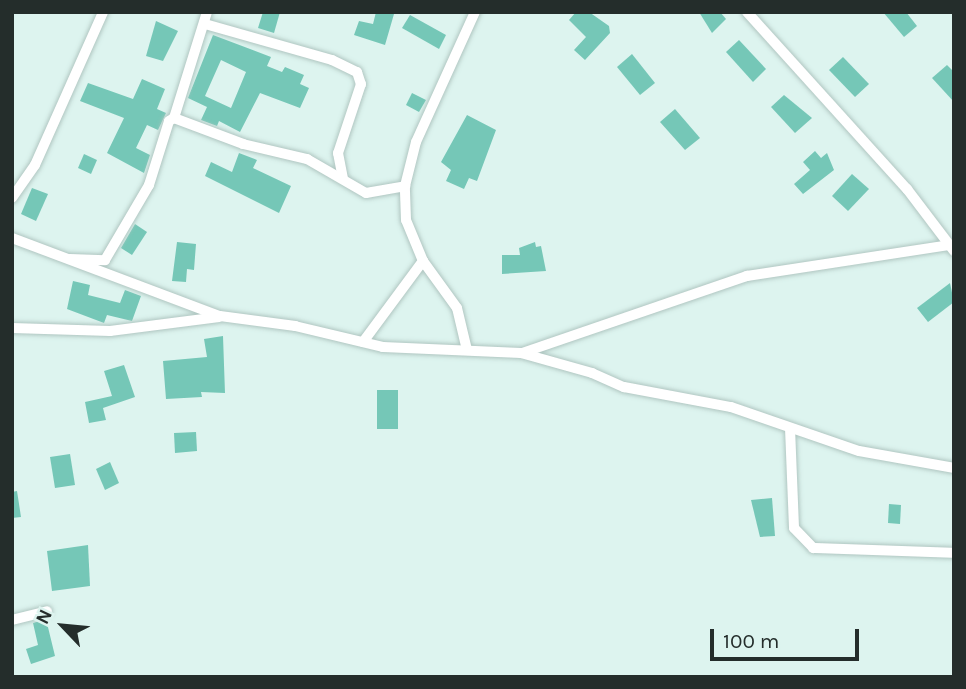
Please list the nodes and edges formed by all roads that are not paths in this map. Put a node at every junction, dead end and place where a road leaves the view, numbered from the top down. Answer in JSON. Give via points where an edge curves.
{"nodes":[{"id":1,"x":103,"y":12,"type":"edge"},
{"id":2,"x":207,"y":12,"type":"edge"},
{"id":3,"x":475,"y":12,"type":"edge"},
{"id":4,"x":747,"y":12,"type":"edge"},
{"id":5,"x":205,"y":24,"type":"junction"},
{"id":6,"x":174,"y":118,"type":"junction"},
{"id":7,"x":343,"y":179,"type":"junction"},
{"id":8,"x":405,"y":186,"type":"junction"},
{"id":9,"x":12,"y":198,"type":"edge"},
{"id":10,"x":12,"y":238,"type":"edge"},
{"id":11,"x":951,"y":248,"type":"edge"},
{"id":12,"x":63,"y":259,"type":"junction"},
{"id":13,"x":423,"y":261,"type":"junction"},
{"id":14,"x":220,"y":316,"type":"junction"},
{"id":15,"x":12,"y":328,"type":"edge"},
{"id":16,"x":363,"y":342,"type":"junction"},
{"id":17,"x":467,"y":350,"type":"junction"},
{"id":18,"x":521,"y":353,"type":"junction"},
{"id":19,"x":790,"y":428,"type":"junction"},
{"id":20,"x":954,"y":468,"type":"edge"},
{"id":21,"x":954,"y":553,"type":"edge"},
{"id":22,"x":47,"y":611,"type":"dead end"},
{"id":23,"x":12,"y":620,"type":"edge"}],
"edges":[{"from":1,"to":9,"type":"street","via":[[35,165]]},
{"from":2,"to":5,"type":"street"},
{"from":3,"to":8,"type":"street","via":[[416,142]]},
{"from":4,"to":11,"type":"street","via":[[907,189]]},
{"from":5,"to":6,"type":"street"},
{"from":5,"to":7,"type":"street","via":[[306,52],[357,72],[361,83],[338,153]]},
{"from":6,"to":7,"type":"street","via":[[243,144],[307,159]]},
{"from":6,"to":12,"type":"street","via":[[169,121],[149,185],[105,260]]},
{"from":7,"to":8,"type":"street","via":[[375,195]]},
{"from":8,"to":13,"type":"street","via":[[406,220]]},
{"from":10,"to":12,"type":"street"},
{"from":11,"to":18,"type":"street","via":[[747,276]]},
{"from":12,"to":14,"type":"street"},
{"from":13,"to":16,"type":"street"},
{"from":13,"to":17,"type":"street","via":[[457,308]]},
{"from":14,"to":15,"type":"street","via":[[167,327],[110,331]]},
{"from":14,"to":16,"type":"street","via":[[295,326]]},
{"from":16,"to":17,"type":"street"},
{"from":17,"to":18,"type":"street"},
{"from":18,"to":19,"type":"street","via":[[624,387],[690,396]]},
{"from":19,"to":20,"type":"street","via":[[859,451]]},
{"from":19,"to":21,"type":"street","via":[[794,528],[813,548]]},
{"from":22,"to":23,"type":"street"}]}
